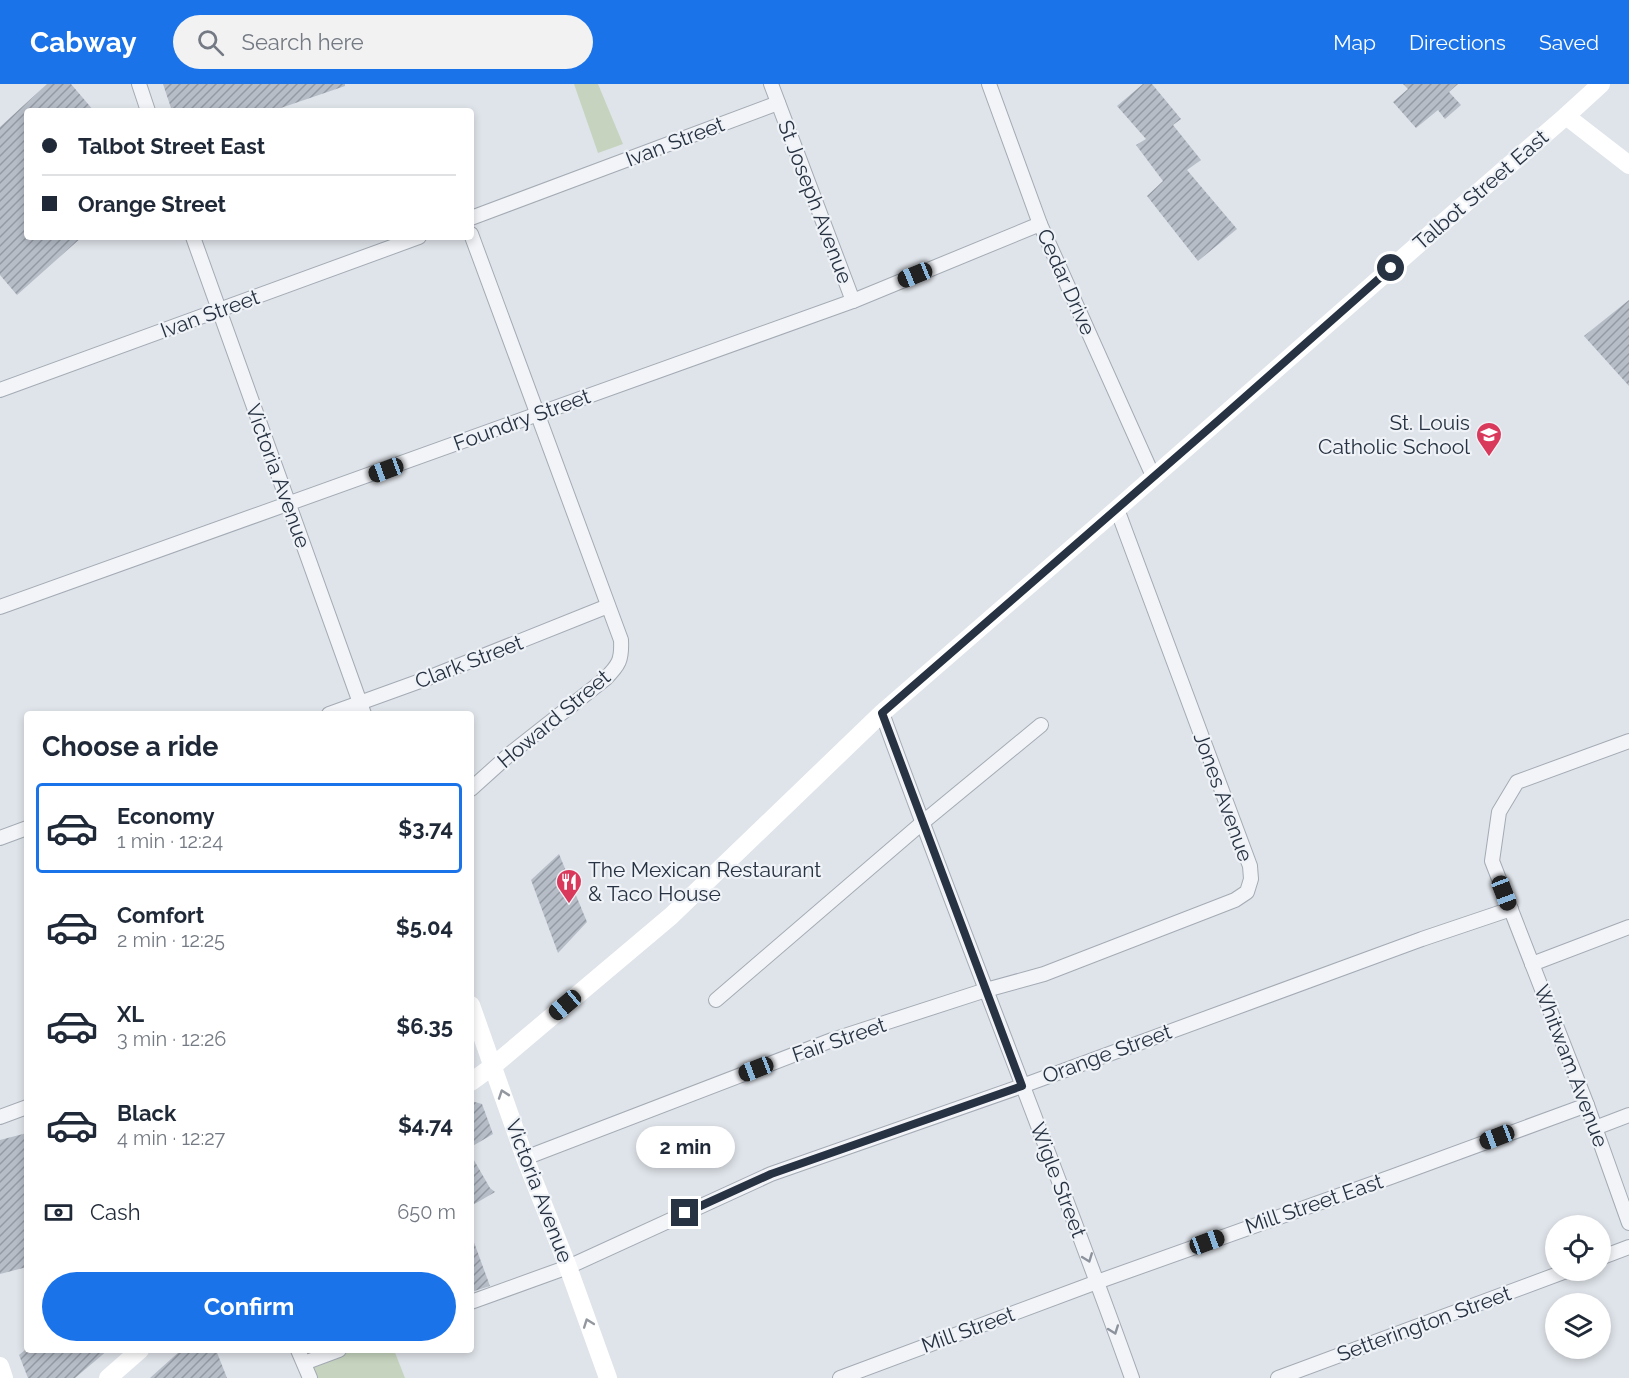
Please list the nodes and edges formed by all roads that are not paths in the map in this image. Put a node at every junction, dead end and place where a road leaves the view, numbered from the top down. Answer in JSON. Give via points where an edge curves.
{"nodes":[{"id":1,"x":139,"y":84,"type":"edge"},
{"id":2,"x":771,"y":84,"type":"edge"},
{"id":3,"x":989,"y":84,"type":"edge"},
{"id":4,"x":1601,"y":84,"type":"edge"},
{"id":5,"x":778,"y":103,"type":"junction"},
{"id":6,"x":147,"y":108,"type":"edge"},
{"id":7,"x":1566,"y":117,"type":"junction"},
{"id":8,"x":1629,"y":165,"type":"edge"},
{"id":9,"x":474,"y":217,"type":"edge"},
{"id":10,"x":1040,"y":224,"type":"junction"},
{"id":11,"x":194,"y":240,"type":"edge"},
{"id":12,"x":411,"y":240,"type":"edge"},
{"id":13,"x":473,"y":240,"type":"edge"},
{"id":14,"x":853,"y":301,"type":"junction"},
{"id":15,"x":219,"y":311,"type":"junction"},
{"id":16,"x":0,"y":390,"type":"edge"},
{"id":17,"x":538,"y":415,"type":"junction"},
{"id":18,"x":1153,"y":476,"type":"junction"},
{"id":19,"x":288,"y":505,"type":"junction"},
{"id":20,"x":1117,"y":509,"type":"junction"},
{"id":21,"x":608,"y":606,"type":"junction"},
{"id":22,"x":0,"y":607,"type":"edge"},
{"id":23,"x":362,"y":708,"type":"edge"},
{"id":24,"x":346,"y":711,"type":"edge"},
{"id":25,"x":882,"y":713,"type":"junction"},
{"id":26,"x":1041,"y":725,"type":"dead end"},
{"id":27,"x":1629,"y":741,"type":"edge"},
{"id":28,"x":474,"y":786,"type":"edge"},
{"id":29,"x":922,"y":823,"type":"junction"},
{"id":30,"x":24,"y":829,"type":"edge"},
{"id":31,"x":0,"y":838,"type":"edge"},
{"id":32,"x":1510,"y":909,"type":"junction"},
{"id":33,"x":1629,"y":927,"type":"edge"},
{"id":34,"x":1532,"y":964,"type":"junction"},
{"id":35,"x":986,"y":990,"type":"junction"},
{"id":36,"x":716,"y":1000,"type":"dead end"},
{"id":37,"x":474,"y":1013,"type":"edge"},
{"id":38,"x":493,"y":1066,"type":"junction"},
{"id":39,"x":474,"y":1080,"type":"edge"},
{"id":40,"x":1022,"y":1086,"type":"junction"},
{"id":41,"x":1587,"y":1105,"type":"junction"},
{"id":42,"x":24,"y":1108,"type":"edge"},
{"id":43,"x":1629,"y":1115,"type":"edge"},
{"id":44,"x":0,"y":1117,"type":"edge"},
{"id":45,"x":1595,"y":1128,"type":"junction"},
{"id":46,"x":525,"y":1158,"type":"junction"},
{"id":47,"x":1629,"y":1223,"type":"edge"},
{"id":48,"x":1629,"y":1247,"type":"edge"},
{"id":49,"x":1611,"y":1254,"type":"edge"},
{"id":50,"x":568,"y":1267,"type":"junction"},
{"id":51,"x":1545,"y":1279,"type":"edge"},
{"id":52,"x":1097,"y":1282,"type":"junction"},
{"id":53,"x":474,"y":1301,"type":"edge"},
{"id":54,"x":137,"y":1353,"type":"edge"},
{"id":55,"x":320,"y":1353,"type":"edge"},
{"id":56,"x":301,"y":1356,"type":"edge"},
{"id":57,"x":0,"y":1366,"type":"edge"},
{"id":58,"x":4,"y":1378,"type":"edge"},
{"id":59,"x":108,"y":1378,"type":"edge"},
{"id":60,"x":310,"y":1378,"type":"edge"},
{"id":61,"x":608,"y":1378,"type":"edge"},
{"id":62,"x":840,"y":1378,"type":"edge"},
{"id":63,"x":1132,"y":1378,"type":"edge"},
{"id":64,"x":1278,"y":1378,"type":"edge"}],
"edges":[{"from":1,"to":6,"type":"street"},
{"from":2,"to":5,"type":"street","name":"St Joseph Avenue"},
{"from":3,"to":10,"type":"street","name":"Cedar Drive"},
{"from":4,"to":7,"type":"main road","name":"Talbot Street East"},
{"from":5,"to":9,"type":"street","name":"Ivan Street"},
{"from":5,"to":14,"type":"street","name":"St Joseph Avenue"},
{"from":7,"to":8,"type":"main road"},
{"from":7,"to":18,"type":"main road","name":"Talbot Street East"},
{"from":10,"to":14,"type":"street","name":"Foundry Street"},
{"from":10,"to":18,"type":"street","name":"Cedar Drive"},
{"from":11,"to":15,"type":"street","name":"Victoria Avenue"},
{"from":12,"to":15,"type":"street","name":"Ivan Street"},
{"from":13,"to":17,"type":"street","name":"Howard Street"},
{"from":14,"to":17,"type":"street","name":"Foundry Street"},
{"from":15,"to":16,"type":"street","name":"Ivan Street"},
{"from":15,"to":19,"type":"street","name":"Victoria Avenue"},
{"from":17,"to":19,"type":"street","name":"Foundry Street"},
{"from":17,"to":21,"type":"street","name":"Howard Street"},
{"from":18,"to":20,"type":"main road","name":"Talbot Street East"},
{"from":19,"to":22,"type":"street","name":"Foundry Street"},
{"from":19,"to":23,"type":"street","name":"Victoria Avenue"},
{"from":20,"to":25,"type":"main road","name":"Talbot Street East"},
{"from":20,"to":35,"type":"street","name":"Jones Avenue","via":[[1250,866],[1251,879],[1247,892],[1235,900],[1044,974]]},
{"from":21,"to":23,"type":"street","name":"Clark Street"},
{"from":21,"to":28,"type":"street","name":"Howard Street","via":[[621,640],[622,656],[617,667]]},
{"from":23,"to":24,"type":"street","name":"Clark Street"},
{"from":25,"to":29,"type":"street","name":"Wigle Street"},
{"from":25,"to":38,"type":"main road","name":"Talbot Street East","via":[[670,916]]},
{"from":26,"to":29,"type":"street"},
{"from":27,"to":32,"type":"street","via":[[1517,782],[1499,812],[1492,861]]},
{"from":29,"to":35,"type":"street","name":"Wigle Street"},
{"from":29,"to":36,"type":"street"},
{"from":30,"to":31,"type":"street"},
{"from":32,"to":34,"type":"street","name":"Whitwam Avenue"},
{"from":32,"to":40,"type":"street","name":"Orange Street"},
{"from":33,"to":34,"type":"street"},
{"from":34,"to":41,"type":"street","name":"Whitwam Avenue"},
{"from":35,"to":40,"type":"street","name":"Wigle Street"},
{"from":35,"to":46,"type":"street","name":"Fair Street","via":[[832,1040]]},
{"from":37,"to":38,"type":"main road","name":"Victoria Avenue"},
{"from":38,"to":39,"type":"main road","name":"Talbot Street East"},
{"from":46,"to":38,"type":"main road","name":"Victoria Avenue","one_way":true},
{"from":40,"to":50,"type":"street","name":"Orange Street","via":[[771,1174]]},
{"from":40,"to":52,"type":"street","name":"Wigle Street","one_way":true},
{"from":41,"to":45,"type":"street","name":"Whitwam Avenue"},
{"from":41,"to":52,"type":"street","name":"Mill Street East"},
{"from":42,"to":44,"type":"street"},
{"from":43,"to":45,"type":"street"},
{"from":45,"to":47,"type":"street","name":"Whitwam Avenue"},
{"from":46,"to":50,"type":"main road","name":"Victoria Avenue"},
{"from":48,"to":49,"type":"street"},
{"from":50,"to":53,"type":"street","name":"Orange Street"},
{"from":61,"to":50,"type":"main road","name":"Victoria Avenue","one_way":true},
{"from":51,"to":64,"type":"street","name":"Setterington Street"},
{"from":52,"to":62,"type":"street","name":"Mill Street"},
{"from":52,"to":63,"type":"street","name":"Wigle Street","one_way":true},
{"from":54,"to":59,"type":"main road"},
{"from":55,"to":56,"type":"street"},
{"from":56,"to":60,"type":"street"},
{"from":57,"to":58,"type":"main road"}]}
